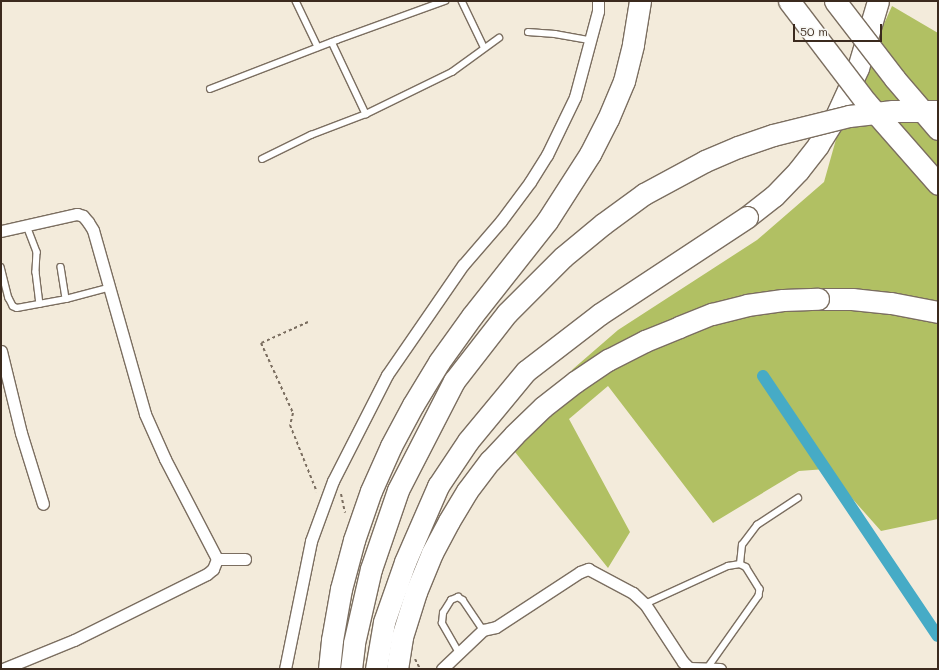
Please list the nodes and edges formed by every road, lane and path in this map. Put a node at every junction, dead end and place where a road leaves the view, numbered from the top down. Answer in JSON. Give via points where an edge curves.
{"nodes":[{"id":1,"x":296,"y":1,"type":"edge"},
{"id":2,"x":445,"y":1,"type":"edge"},
{"id":3,"x":462,"y":1,"type":"edge"},
{"id":4,"x":598,"y":1,"type":"edge"},
{"id":5,"x":640,"y":1,"type":"edge"},
{"id":6,"x":789,"y":1,"type":"edge"},
{"id":7,"x":835,"y":1,"type":"edge"},
{"id":8,"x":878,"y":1,"type":"edge"},
{"id":9,"x":528,"y":32,"type":"dead end"},
{"id":10,"x":499,"y":38,"type":"dead end"},
{"id":11,"x":590,"y":40,"type":"junction"},
{"id":12,"x":332,"y":42,"type":"junction"},
{"id":13,"x":318,"y":47,"type":"junction"},
{"id":14,"x":484,"y":47,"type":"junction"},
{"id":15,"x":210,"y":89,"type":"dead end"},
{"id":16,"x":938,"y":111,"type":"edge"},
{"id":17,"x":366,"y":114,"type":"junction"},
{"id":18,"x":938,"y":128,"type":"edge"},
{"id":19,"x":262,"y":159,"type":"dead end"},
{"id":20,"x":938,"y":184,"type":"edge"},
{"id":21,"x":27,"y":226,"type":"junction"},
{"id":22,"x":1,"y":231,"type":"edge"},
{"id":23,"x":1,"y":267,"type":"edge"},
{"id":24,"x":61,"y":267,"type":"dead end"},
{"id":25,"x":108,"y":288,"type":"junction"},
{"id":26,"x":66,"y":299,"type":"junction"},
{"id":27,"x":40,"y":304,"type":"junction"},
{"id":28,"x":938,"y":312,"type":"edge"},
{"id":29,"x":308,"y":322,"type":"dead end"},
{"id":30,"x":1,"y":351,"type":"edge"},
{"id":31,"x":798,"y":498,"type":"dead end"},
{"id":32,"x":43,"y":504,"type":"dead end"},
{"id":33,"x":323,"y":508,"type":"junction"},
{"id":34,"x":217,"y":559,"type":"junction"},
{"id":35,"x":245,"y":559,"type":"dead end"},
{"id":36,"x":740,"y":564,"type":"junction"},
{"id":37,"x":645,"y":604,"type":"junction"},
{"id":38,"x":483,"y":630,"type":"junction"},
{"id":39,"x":459,"y":653,"type":"junction"},
{"id":40,"x":708,"y":668,"type":"edge"},
{"id":41,"x":3,"y":669,"type":"edge"},
{"id":42,"x":285,"y":669,"type":"edge"},
{"id":43,"x":329,"y":669,"type":"edge"},
{"id":44,"x":351,"y":669,"type":"edge"},
{"id":45,"x":376,"y":669,"type":"edge"},
{"id":46,"x":397,"y":669,"type":"edge"},
{"id":47,"x":442,"y":669,"type":"edge"},
{"id":48,"x":720,"y":669,"type":"edge"}],
"edges":[{"from":1,"to":13,"type":"lane"},
{"from":2,"to":12,"type":"lane"},
{"from":3,"to":14,"type":"lane"},
{"from":4,"to":11,"type":"street","via":[[598,11]]},
{"from":5,"to":43,"type":"highway","bridge":true,"via":[[624,81],[590,154],[547,221],[440,362],[390,446],[354,540],[341,589]]},
{"from":6,"to":20,"type":"highway","bridge":true,"via":[[866,102]]},
{"from":7,"to":18,"type":"highway","bridge":true,"via":[[895,79]]},
{"from":8,"to":45,"type":"highway","bridge":true,"via":[[855,75],[836,116],[798,171],[774,196],[747,217],[600,314],[526,371],[468,441],[438,486],[406,562],[384,622]]},
{"from":9,"to":11,"type":"lane"},
{"from":10,"to":14,"type":"lane"},
{"from":11,"to":33,"type":"street","via":[[575,97],[547,155],[501,220],[463,265],[387,375],[333,480]]},
{"from":12,"to":13,"type":"lane"},
{"from":12,"to":17,"type":"lane"},
{"from":13,"to":15,"type":"lane"},
{"from":14,"to":17,"type":"lane","via":[[452,72]]},
{"from":16,"to":44,"type":"highway","bridge":true,"via":[[893,111],[849,116],[773,135],[738,147],[705,161],[644,194],[563,257],[507,313],[454,381],[398,490],[371,569]]},
{"from":17,"to":19,"type":"lane","via":[[311,135]]},
{"from":21,"to":22,"type":"street"},
{"from":21,"to":25,"type":"street","via":[[77,214],[83,216],[93,230]]},
{"from":21,"to":27,"type":"lane","via":[[37,252],[36,272]]},
{"from":23,"to":27,"type":"lane","via":[[13,306],[17,308]]},
{"from":24,"to":26,"type":"lane"},
{"from":25,"to":26,"type":"lane"},
{"from":25,"to":34,"type":"street","via":[[146,414],[165,459]]},
{"from":26,"to":27,"type":"lane"},
{"from":28,"to":46,"type":"highway","bridge":true,"via":[[852,299],[783,300],[747,305],[712,314],[645,341],[575,382],[543,407],[514,435],[467,491],[432,553],[416,592],[402,637]]},
{"from":29,"to":33,"type":"path","via":[[261,343],[293,413],[290,425]]},
{"from":30,"to":32,"type":"street","via":[[21,433]]},
{"from":31,"to":36,"type":"lane","via":[[757,524],[742,545]]},
{"from":33,"to":42,"type":"street","via":[[311,541]]},
{"from":34,"to":35,"type":"street"},
{"from":34,"to":41,"type":"street","via":[[213,569],[206,574],[74,640]]},
{"from":36,"to":37,"type":"lane","via":[[728,566]]},
{"from":36,"to":40,"type":"lane","via":[[746,567],[756,580],[760,589],[759,596]]},
{"from":37,"to":38,"type":"street","via":[[633,593],[588,569],[496,627]]},
{"from":37,"to":40,"type":"street","via":[[682,662],[689,668]]},
{"from":38,"to":39,"type":"street"},
{"from":38,"to":39,"type":"lane","via":[[463,600],[458,597],[451,600],[443,613],[442,623]]},
{"from":39,"to":47,"type":"street"},
{"from":40,"to":48,"type":"street"}]}
